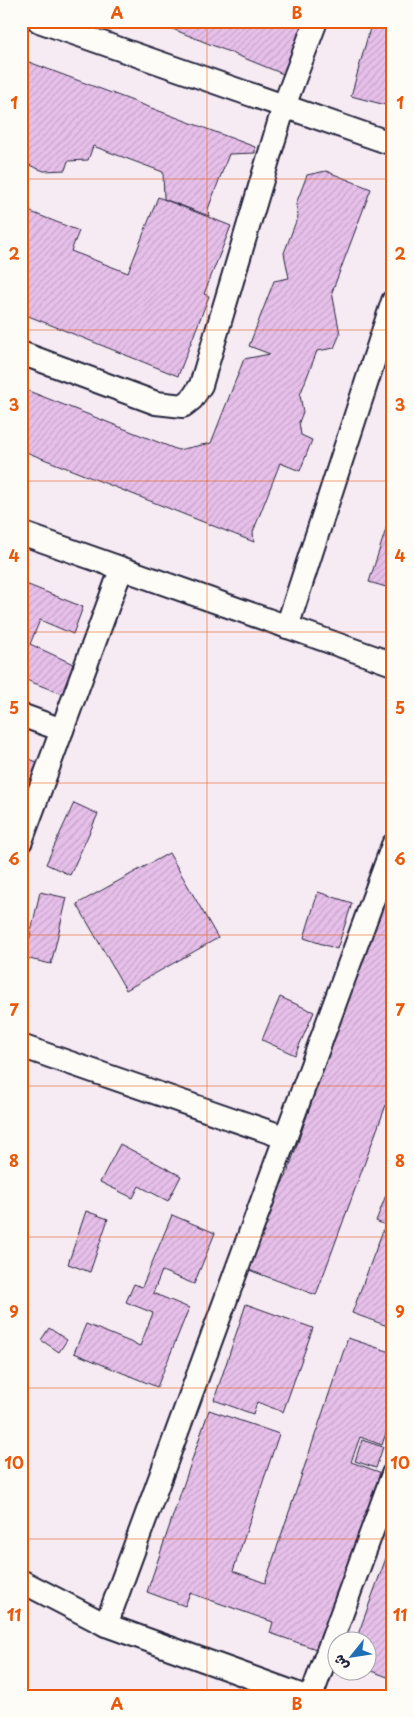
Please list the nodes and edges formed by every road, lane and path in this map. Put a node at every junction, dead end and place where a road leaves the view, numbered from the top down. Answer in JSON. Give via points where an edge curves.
{"nodes":[{"id":1,"x":38,"y":21,"type":"edge"},
{"id":2,"x":316,"y":21,"type":"edge"},
{"id":3,"x":284,"y":106,"type":"junction"},
{"id":4,"x":393,"y":144,"type":"edge"},
{"id":5,"x":393,"y":302,"type":"edge"},
{"id":6,"x":21,"y":353,"type":"edge"},
{"id":7,"x":21,"y":533,"type":"edge"},
{"id":8,"x":121,"y":570,"type":"junction"},
{"id":9,"x":287,"y":627,"type":"junction"},
{"id":10,"x":393,"y":664,"type":"edge"},
{"id":11,"x":21,"y":715,"type":"edge"},
{"id":12,"x":62,"y":730,"type":"junction"},
{"id":13,"x":21,"y":841,"type":"edge"},
{"id":14,"x":393,"y":845,"type":"edge"},
{"id":15,"x":21,"y":1046,"type":"edge"},
{"id":16,"x":284,"y":1137,"type":"junction"},
{"id":17,"x":393,"y":1474,"type":"edge"},
{"id":18,"x":21,"y":1582,"type":"edge"},
{"id":19,"x":106,"y":1625,"type":"junction"},
{"id":20,"x":306,"y":1697,"type":"edge"},
{"id":21,"x":311,"y":1697,"type":"edge"}],
"edges":[{"from":1,"to":3,"type":"street"},
{"from":2,"to":3,"type":"street"},
{"from":3,"to":4,"type":"street"},
{"from":3,"to":6,"type":"street","via":[[201,385],[192,399],[183,406],[156,403]]},
{"from":5,"to":9,"type":"street"},
{"from":7,"to":8,"type":"street"},
{"from":8,"to":9,"type":"street"},
{"from":8,"to":12,"type":"street"},
{"from":9,"to":10,"type":"street"},
{"from":11,"to":12,"type":"street"},
{"from":12,"to":13,"type":"street"},
{"from":14,"to":16,"type":"street"},
{"from":15,"to":16,"type":"street"},
{"from":16,"to":19,"type":"street"},
{"from":17,"to":21,"type":"street"},
{"from":18,"to":19,"type":"street"},
{"from":19,"to":20,"type":"street"}]}
